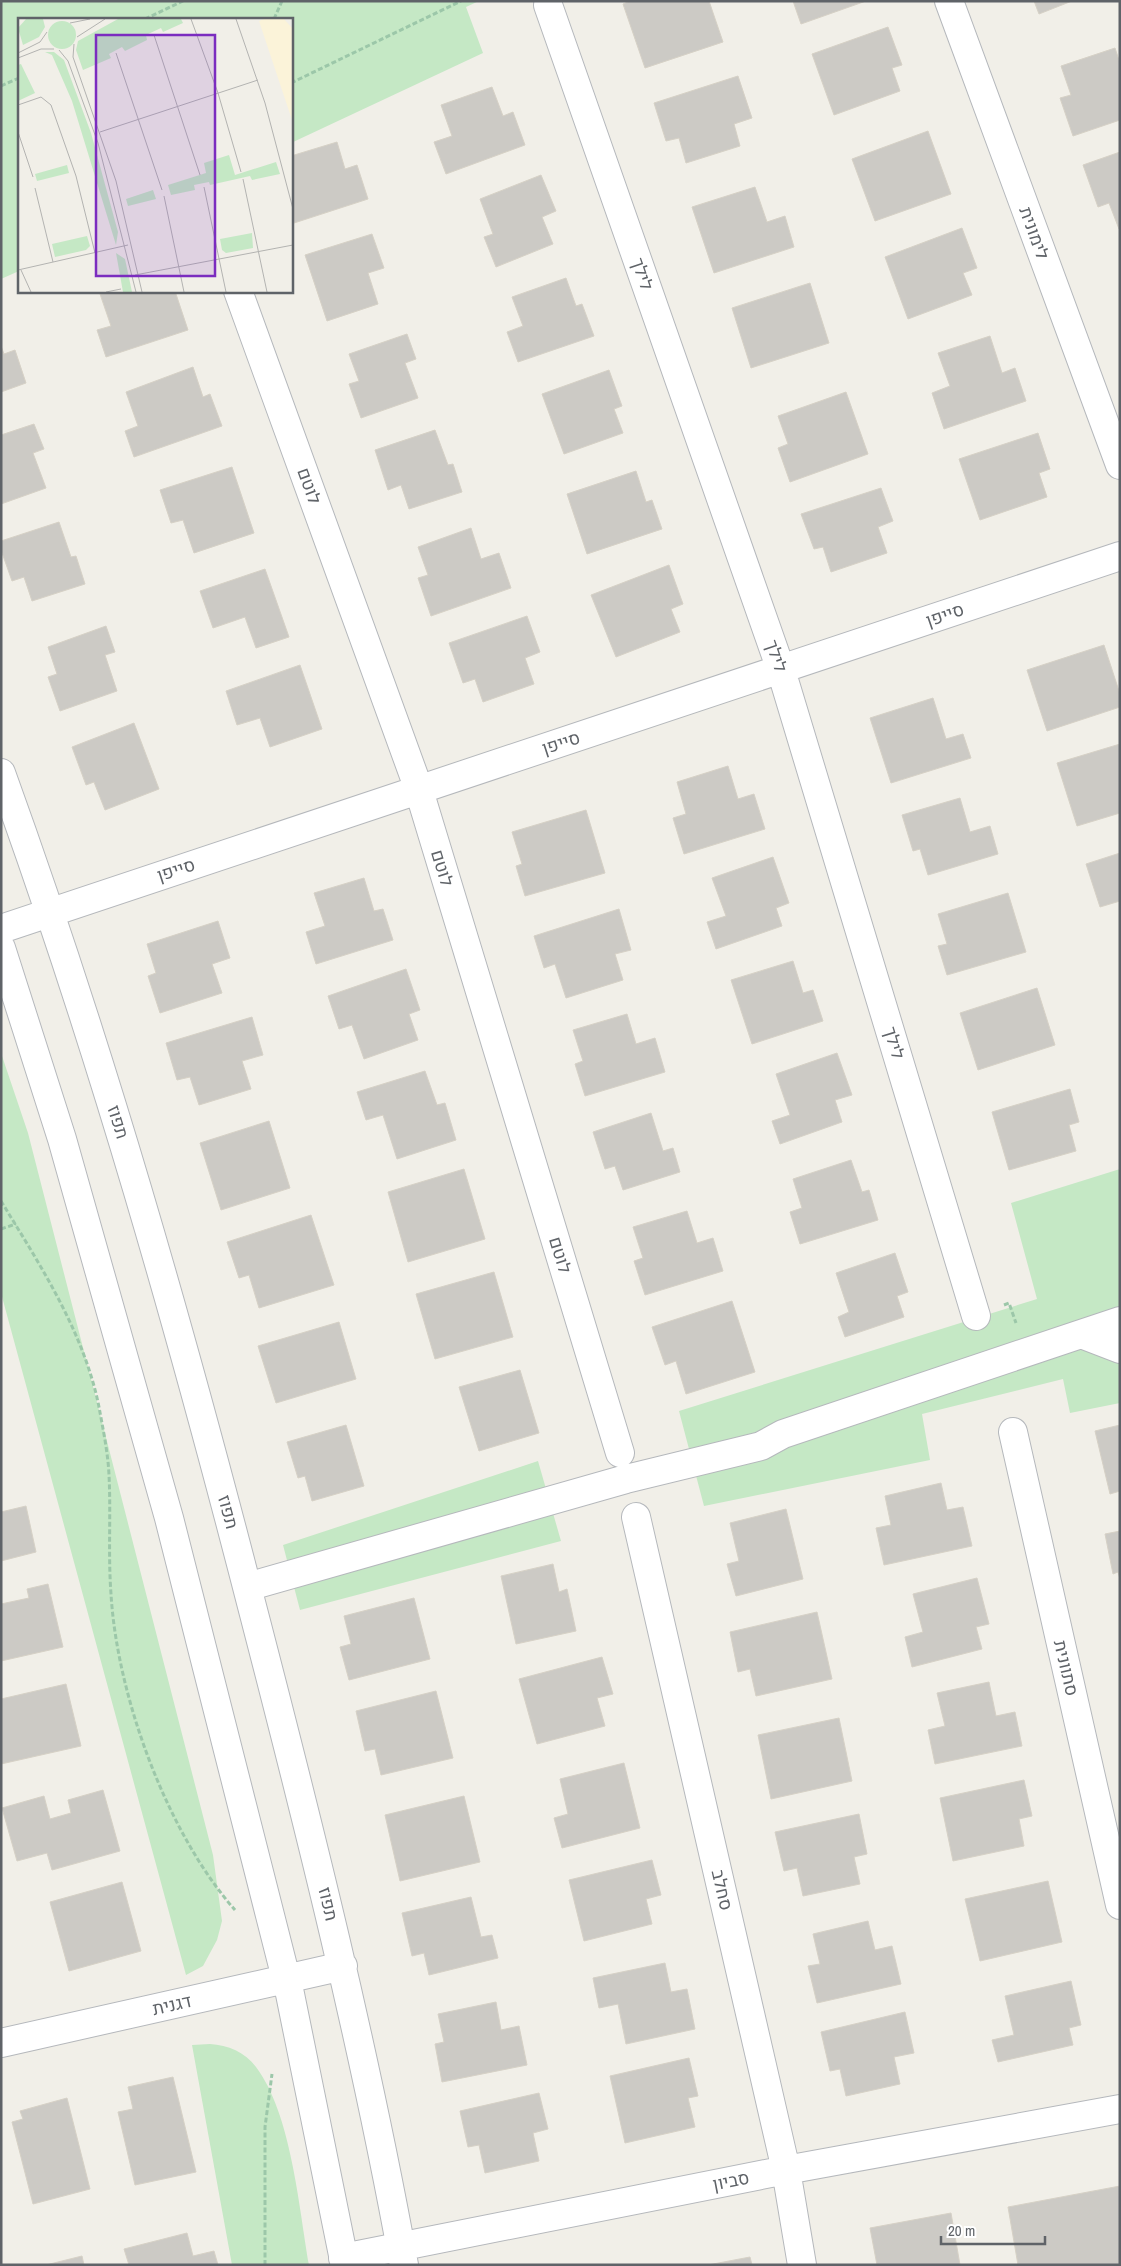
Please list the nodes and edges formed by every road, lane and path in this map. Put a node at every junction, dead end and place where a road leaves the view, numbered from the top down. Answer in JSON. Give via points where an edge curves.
{"nodes":[{"id":1,"x":183,"y":1,"type":"edge"},
{"id":2,"x":282,"y":1,"type":"edge"},
{"id":3,"x":460,"y":1,"type":"edge"},
{"id":4,"x":949,"y":1,"type":"edge"},
{"id":5,"x":548,"y":5,"type":"dead end"},
{"id":6,"x":147,"y":18,"type":"edge"},
{"id":7,"x":274,"y":18,"type":"edge"},
{"id":8,"x":18,"y":78,"type":"edge"},
{"id":9,"x":292,"y":83,"type":"edge"},
{"id":10,"x":1,"y":86,"type":"edge"},
{"id":11,"x":238,"y":292,"type":"edge"},
{"id":12,"x":1120,"y":465,"type":"edge"},
{"id":13,"x":1120,"y":556,"type":"edge"},
{"id":14,"x":781,"y":670,"type":"junction"},
{"id":15,"x":1,"y":773,"type":"edge"},
{"id":16,"x":419,"y":790,"type":"junction"},
{"id":17,"x":51,"y":912,"type":"junction"},
{"id":18,"x":1,"y":929,"type":"edge"},
{"id":19,"x":1,"y":948,"type":"edge"},
{"id":20,"x":1,"y":1200,"type":"edge"},
{"id":21,"x":16,"y":1224,"type":"junction"},
{"id":22,"x":1,"y":1229,"type":"edge"},
{"id":23,"x":976,"y":1316,"type":"dead end"},
{"id":24,"x":1120,"y":1321,"type":"edge"},
{"id":25,"x":1081,"y":1334,"type":"junction"},
{"id":26,"x":1120,"y":1349,"type":"edge"},
{"id":27,"x":1013,"y":1432,"type":"dead end"},
{"id":28,"x":620,"y":1453,"type":"dead end"},
{"id":29,"x":636,"y":1517,"type":"dead end"},
{"id":30,"x":247,"y":1587,"type":"junction"},
{"id":31,"x":1120,"y":1905,"type":"edge"},
{"id":32,"x":238,"y":1914,"type":"dead end"},
{"id":33,"x":343,"y":1966,"type":"junction"},
{"id":34,"x":286,"y":1979,"type":"junction"},
{"id":35,"x":1,"y":2043,"type":"edge"},
{"id":36,"x":273,"y":2069,"type":"dead end"},
{"id":37,"x":1120,"y":2109,"type":"edge"},
{"id":38,"x":786,"y":2170,"type":"junction"},
{"id":39,"x":403,"y":2256,"type":"edge"},
{"id":40,"x":344,"y":2261,"type":"edge"},
{"id":41,"x":266,"y":2265,"type":"edge"},
{"id":42,"x":802,"y":2265,"type":"edge"}],
"edges":[{"from":1,"to":6,"type":"path"},
{"from":2,"to":7,"type":"path"},
{"from":3,"to":9,"type":"path"},
{"from":4,"to":12,"type":"street","name":"לימונית"},
{"from":5,"to":14,"type":"street","name":"לילך"},
{"from":8,"to":10,"type":"path"},
{"from":11,"to":16,"type":"street","name":"לוטם"},
{"from":13,"to":14,"type":"street","name":"סייפן"},
{"from":14,"to":16,"type":"street","name":"סייפן"},
{"from":14,"to":23,"type":"street","name":"לילך"},
{"from":15,"to":17,"type":"street","name":"תפוז"},
{"from":16,"to":17,"type":"street","name":"סייפן"},
{"from":16,"to":28,"type":"street","name":"לוטם"},
{"from":17,"to":18,"type":"street","name":"סייפן"},
{"from":17,"to":30,"type":"street","name":"תפוז","via":[[155,1248]]},
{"from":19,"to":34,"type":"street","via":[[62,1139],[135,1392]]},
{"from":20,"to":21,"type":"path"},
{"from":21,"to":22,"type":"path"},
{"from":21,"to":32,"type":"path","via":[[58,1296],[82,1352],[98,1405],[109,1473],[110,1594],[116,1640],[148,1756],[175,1818],[200,1864]]},
{"from":24,"to":25,"type":"street"},
{"from":25,"to":26,"type":"street"},
{"from":25,"to":30,"type":"street","via":[[783,1434],[761,1446],[626,1479]]},
{"from":27,"to":31,"type":"street","name":"סתוונית"},
{"from":29,"to":38,"type":"street","name":"סחלב"},
{"from":30,"to":33,"type":"street","name":"תפוז"},
{"from":33,"to":34,"type":"street","name":"דגנית"},
{"from":33,"to":39,"type":"street","name":"תפוז"},
{"from":34,"to":35,"type":"street","name":"דגנית"},
{"from":34,"to":40,"type":"street"},
{"from":36,"to":41,"type":"path","via":[[265,2126]]},
{"from":37,"to":38,"type":"street","name":"סביון"},
{"from":38,"to":39,"type":"street","name":"סביון"},
{"from":38,"to":42,"type":"street","name":"סחלב"},
{"from":39,"to":40,"type":"street","name":"סביון"}]}
